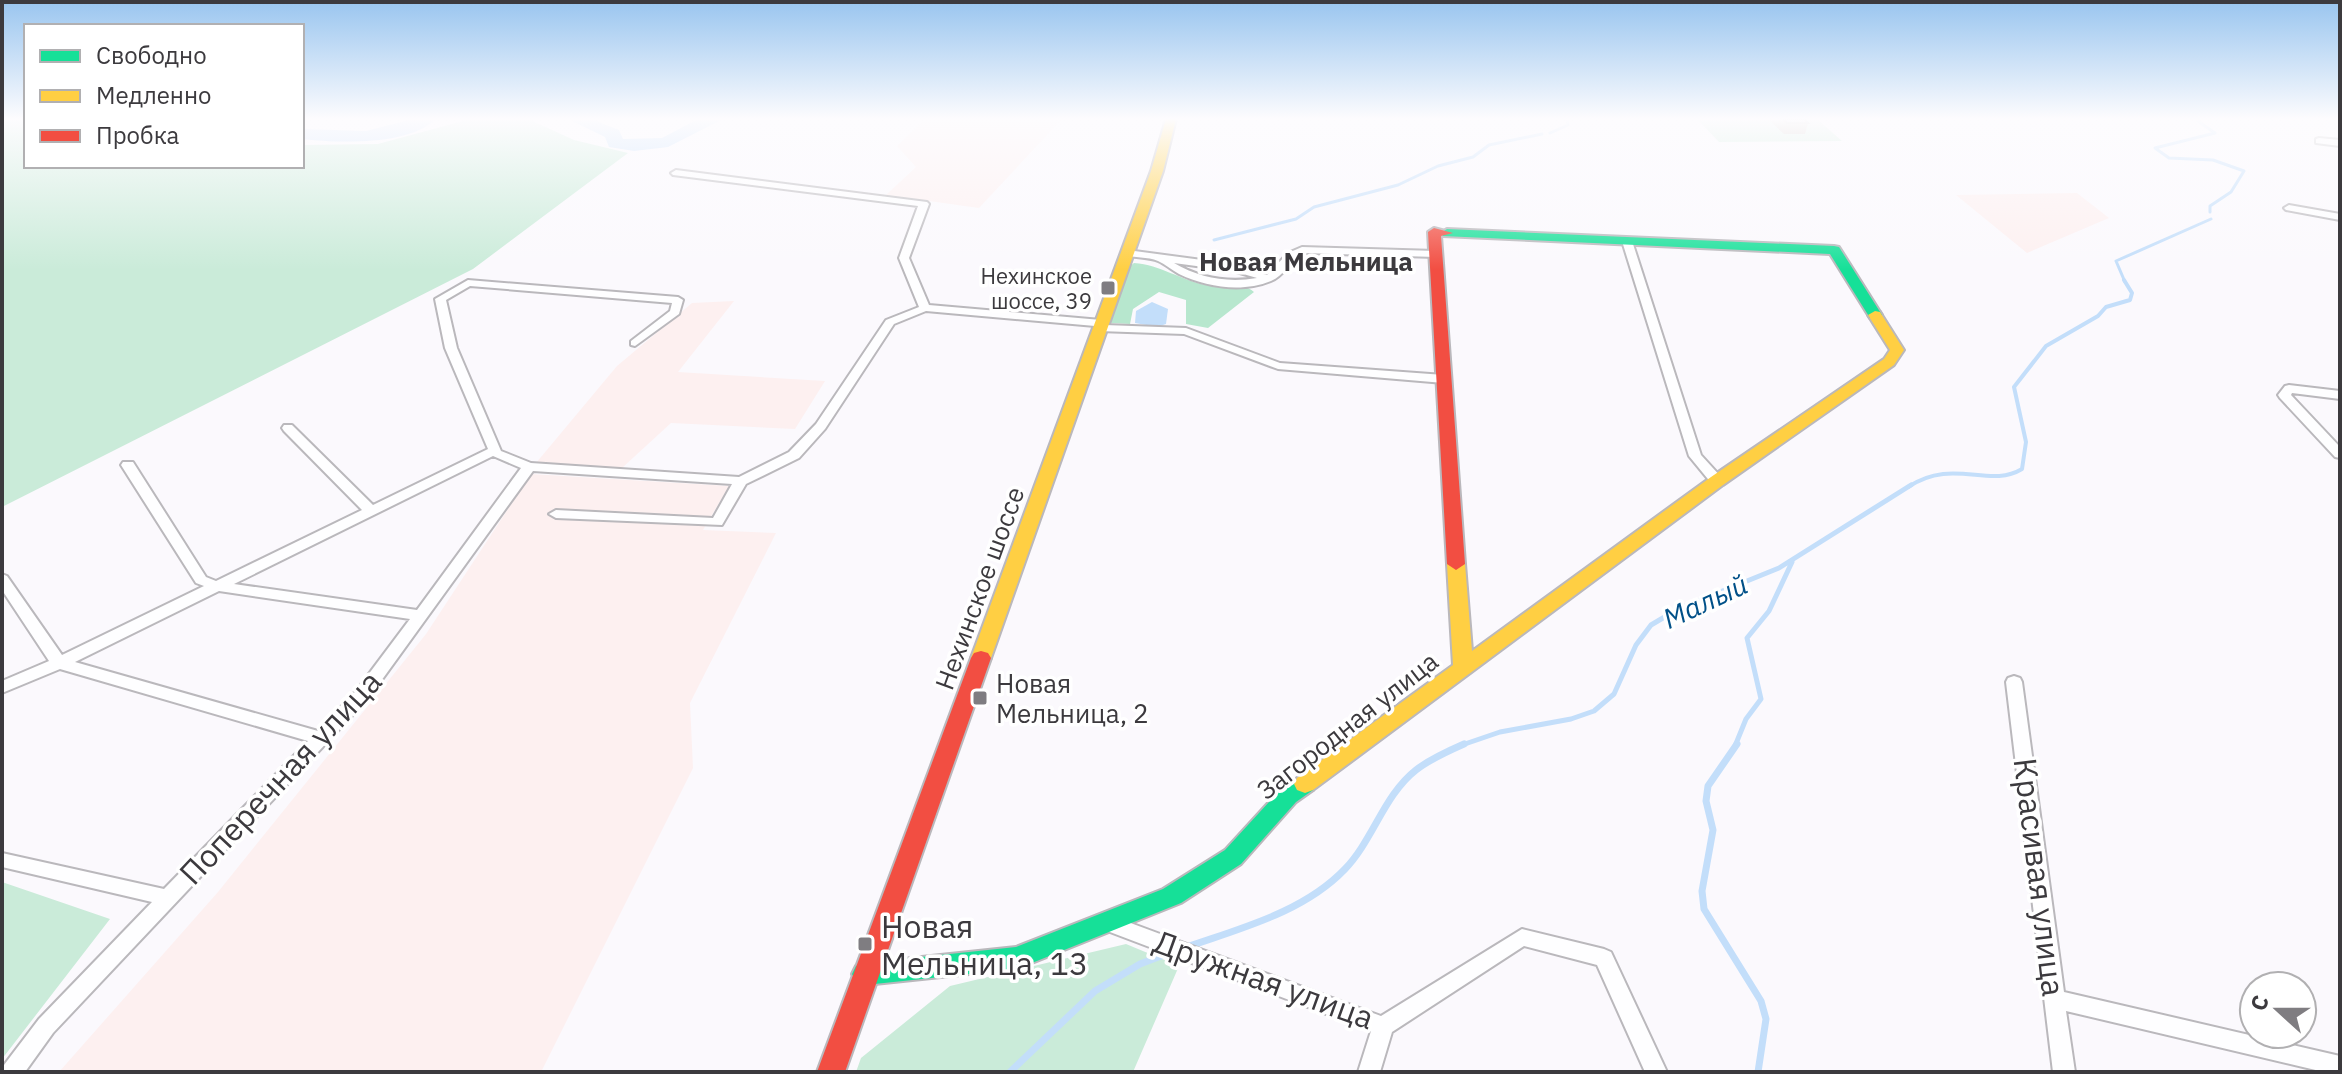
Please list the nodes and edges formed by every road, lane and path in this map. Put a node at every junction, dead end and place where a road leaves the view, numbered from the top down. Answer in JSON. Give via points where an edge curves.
{"nodes":[{"id":1,"x":1157,"y":169,"type":"edge"},
{"id":2,"x":676,"y":173,"type":"dead end"},
{"id":3,"x":2289,"y":208,"type":"dead end"},
{"id":4,"x":2340,"y":217,"type":"edge"},
{"id":5,"x":1627,"y":241,"type":"junction"},
{"id":6,"x":1127,"y":253,"type":"junction"},
{"id":7,"x":1436,"y":254,"type":"junction"},
{"id":8,"x":1162,"y":260,"type":"junction"},
{"id":9,"x":1268,"y":279,"type":"junction"},
{"id":10,"x":925,"y":308,"type":"junction"},
{"id":11,"x":1100,"y":325,"type":"junction"},
{"id":12,"x":635,"y":343,"type":"dead end"},
{"id":13,"x":1444,"y":379,"type":"junction"},
{"id":14,"x":2340,"y":395,"type":"edge"},
{"id":15,"x":288,"y":428,"type":"dead end"},
{"id":16,"x":494,"y":451,"type":"junction"},
{"id":17,"x":2340,"y":454,"type":"edge"},
{"id":18,"x":128,"y":465,"type":"dead end"},
{"id":19,"x":529,"y":467,"type":"junction"},
{"id":20,"x":741,"y":481,"type":"junction"},
{"id":21,"x":1717,"y":481,"type":"junction"},
{"id":22,"x":371,"y":511,"type":"junction"},
{"id":23,"x":556,"y":514,"type":"dead end"},
{"id":24,"x":2,"y":579,"type":"edge"},
{"id":25,"x":216,"y":586,"type":"junction"},
{"id":26,"x":420,"y":615,"type":"junction"},
{"id":27,"x":59,"y":663,"type":"junction"},
{"id":28,"x":1463,"y":668,"type":"junction"},
{"id":29,"x":2014,"y":682,"type":"dead end"},
{"id":30,"x":2,"y":687,"type":"edge"},
{"id":31,"x":321,"y":738,"type":"junction"},
{"id":32,"x":2,"y":860,"type":"edge"},
{"id":33,"x":168,"y":898,"type":"junction"},
{"id":34,"x":1109,"y":923,"type":"junction"},
{"id":35,"x":865,"y":974,"type":"junction"},
{"id":36,"x":2056,"y":999,"type":"junction"},
{"id":37,"x":1383,"y":1026,"type":"junction"},
{"id":38,"x":2340,"y":1066,"type":"edge"},
{"id":39,"x":12,"y":1072,"type":"edge"},
{"id":40,"x":831,"y":1072,"type":"edge"},
{"id":41,"x":1369,"y":1072,"type":"edge"},
{"id":42,"x":1656,"y":1072,"type":"edge"},
{"id":43,"x":2064,"y":1072,"type":"edge"}],
"edges":[{"from":1,"to":6,"type":"street","name":"Нехинское шоссе"},
{"from":2,"to":10,"type":"street","via":[[924,204],[904,258]]},
{"from":3,"to":4,"type":"street"},
{"from":5,"to":7,"type":"street","name":"Загородная улица","via":[[1434,232]]},
{"from":5,"to":21,"type":"street","via":[[1695,456]]},
{"from":5,"to":21,"type":"street","via":[[1834,250],[1897,350],[1889,362]]},
{"from":6,"to":8,"type":"street"},
{"from":6,"to":11,"type":"street","name":"Нехинское шоссе"},
{"from":7,"to":9,"type":"street","via":[[1302,250]]},
{"from":7,"to":13,"type":"street","name":"Загородная улица"},
{"from":8,"to":9,"type":"street","via":[[1245,268]]},
{"from":8,"to":9,"type":"street","via":[[1207,282],[1249,284]]},
{"from":10,"to":11,"type":"street"},
{"from":10,"to":20,"type":"street","via":[[890,322],[821,426],[794,455]]},
{"from":11,"to":13,"type":"street","via":[[1186,331],[1278,366]]},
{"from":11,"to":35,"type":"street","name":"Нехинское шоссе"},
{"from":12,"to":16,"type":"street","via":[[675,312],[678,300],[468,283],[440,299],[451,348]]},
{"from":13,"to":28,"type":"street","name":"Загородная улица"},
{"from":14,"to":17,"type":"street","via":[[2297,388],[2284,392]]},
{"from":15,"to":22,"type":"street"},
{"from":16,"to":19,"type":"street"},
{"from":16,"to":22,"type":"street"},
{"from":18,"to":25,"type":"street","via":[[201,580]]},
{"from":19,"to":20,"type":"street"},
{"from":19,"to":26,"type":"street","name":"Поперечная улица"},
{"from":20,"to":23,"type":"street","via":[[717,522]]},
{"from":21,"to":28,"type":"street"},
{"from":22,"to":25,"type":"street"},
{"from":24,"to":27,"type":"street"},
{"from":25,"to":26,"type":"street"},
{"from":25,"to":27,"type":"street"},
{"from":26,"to":31,"type":"street","name":"Поперечная улица","via":[[362,695]]},
{"from":27,"to":30,"type":"street"},
{"from":27,"to":31,"type":"street"},
{"from":28,"to":34,"type":"street","name":"Загородная улица","via":[[1288,796],[1233,857],[1172,896]]},
{"from":29,"to":36,"type":"street","name":"Красивая улица"},
{"from":31,"to":33,"type":"street","name":"Поперечная улица"},
{"from":32,"to":33,"type":"street"},
{"from":33,"to":39,"type":"street","name":"Поперечная улица","via":[[46,1026]]},
{"from":34,"to":35,"type":"street","name":"Загородная улица","via":[[1017,958]]},
{"from":34,"to":37,"type":"street","name":"Дружная улица"},
{"from":35,"to":40,"type":"street","name":"Нехинское шоссе"},
{"from":36,"to":38,"type":"street"},
{"from":36,"to":43,"type":"street","name":"Красивая улица"},
{"from":37,"to":41,"type":"street"},
{"from":37,"to":42,"type":"street","name":"Дружная улица","via":[[1522,937],[1604,958]]}]}
